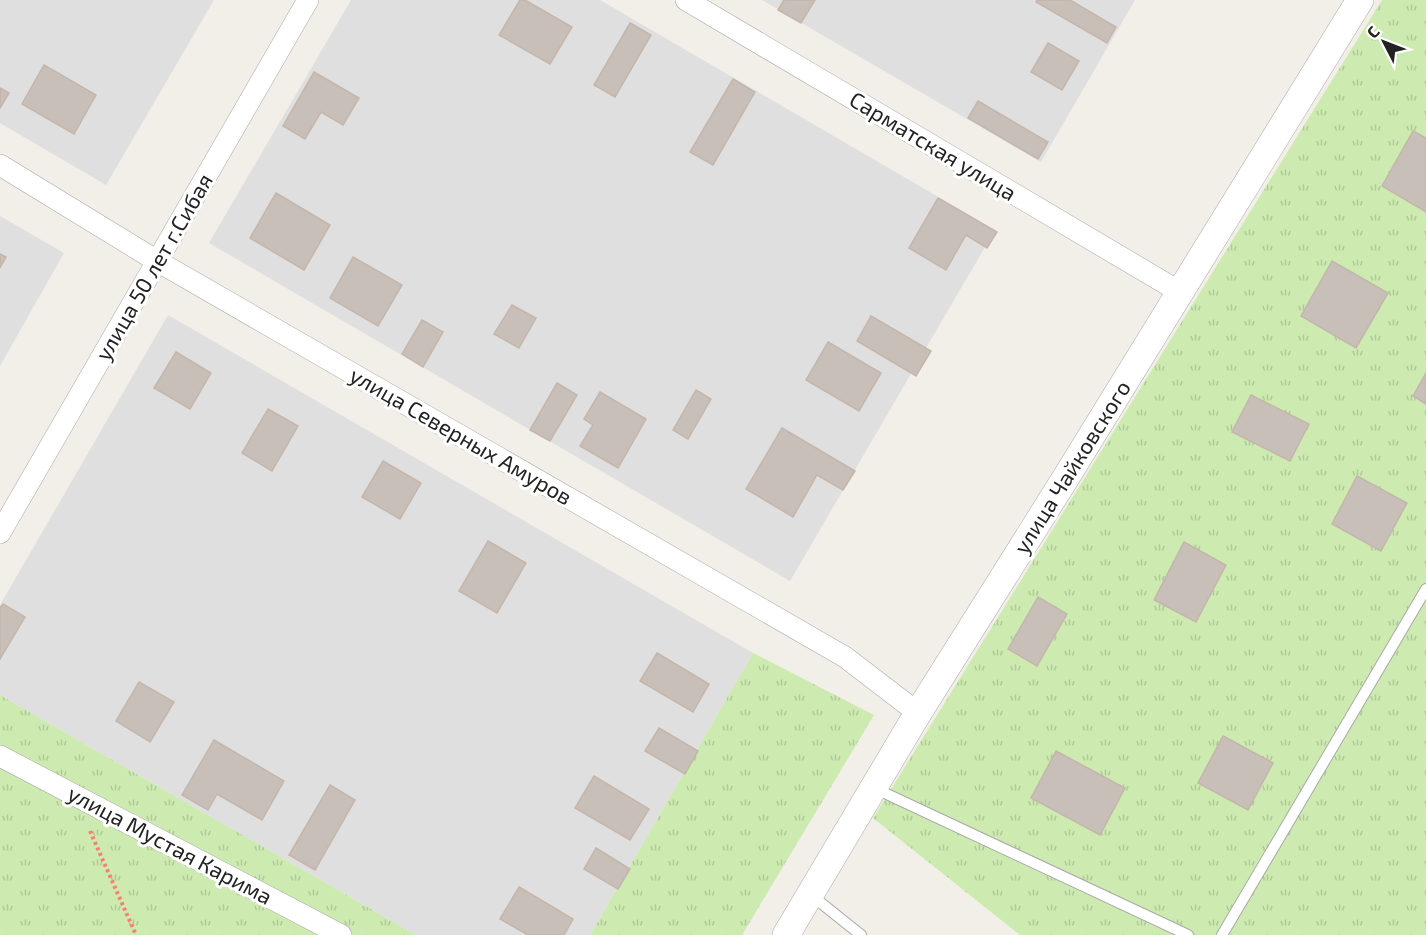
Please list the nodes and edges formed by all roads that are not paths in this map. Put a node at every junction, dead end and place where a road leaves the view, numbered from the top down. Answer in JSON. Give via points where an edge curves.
{"nodes":[{"id":1,"x":308,"y":0,"type":"edge"},
{"id":2,"x":686,"y":0,"type":"edge"},
{"id":3,"x":1360,"y":0,"type":"edge"},
{"id":4,"x":0,"y":165,"type":"edge"},
{"id":5,"x":158,"y":261,"type":"junction"},
{"id":6,"x":1180,"y":292,"type":"junction"},
{"id":7,"x":0,"y":533,"type":"edge"},
{"id":8,"x":1426,"y":589,"type":"edge"},
{"id":9,"x":918,"y":713,"type":"junction"},
{"id":10,"x":0,"y":756,"type":"edge"},
{"id":11,"x":874,"y":788,"type":"junction"},
{"id":12,"x":811,"y":895,"type":"junction"},
{"id":13,"x":340,"y":935,"type":"edge"},
{"id":14,"x":786,"y":935,"type":"edge"},
{"id":15,"x":861,"y":935,"type":"edge"},
{"id":16,"x":1188,"y":935,"type":"edge"},
{"id":17,"x":1222,"y":935,"type":"edge"}],
"edges":[{"from":1,"to":5,"type":"street","name":"улица 50 лет г.Сибая"},
{"from":2,"to":6,"type":"street","name":"Сарматская улица"},
{"from":3,"to":6,"type":"street","name":"улица Чайковского"},
{"from":4,"to":5,"type":"street","name":"улица Северных Амуров"},
{"from":5,"to":7,"type":"street","name":"улица 50 лет г.Сибая"},
{"from":5,"to":9,"type":"street","name":"улица Северных Амуров","via":[[845,657]]},
{"from":6,"to":9,"type":"street","name":"улица Чайковского"},
{"from":8,"to":17,"type":"lane"},
{"from":9,"to":11,"type":"street","name":"улица Чайковского"},
{"from":10,"to":13,"type":"street","name":"улица Мустая Карима"},
{"from":11,"to":12,"type":"street","name":"улица Чайковского"},
{"from":11,"to":16,"type":"lane"},
{"from":12,"to":14,"type":"street","name":"улица Чайковского"},
{"from":12,"to":15,"type":"lane"}]}
